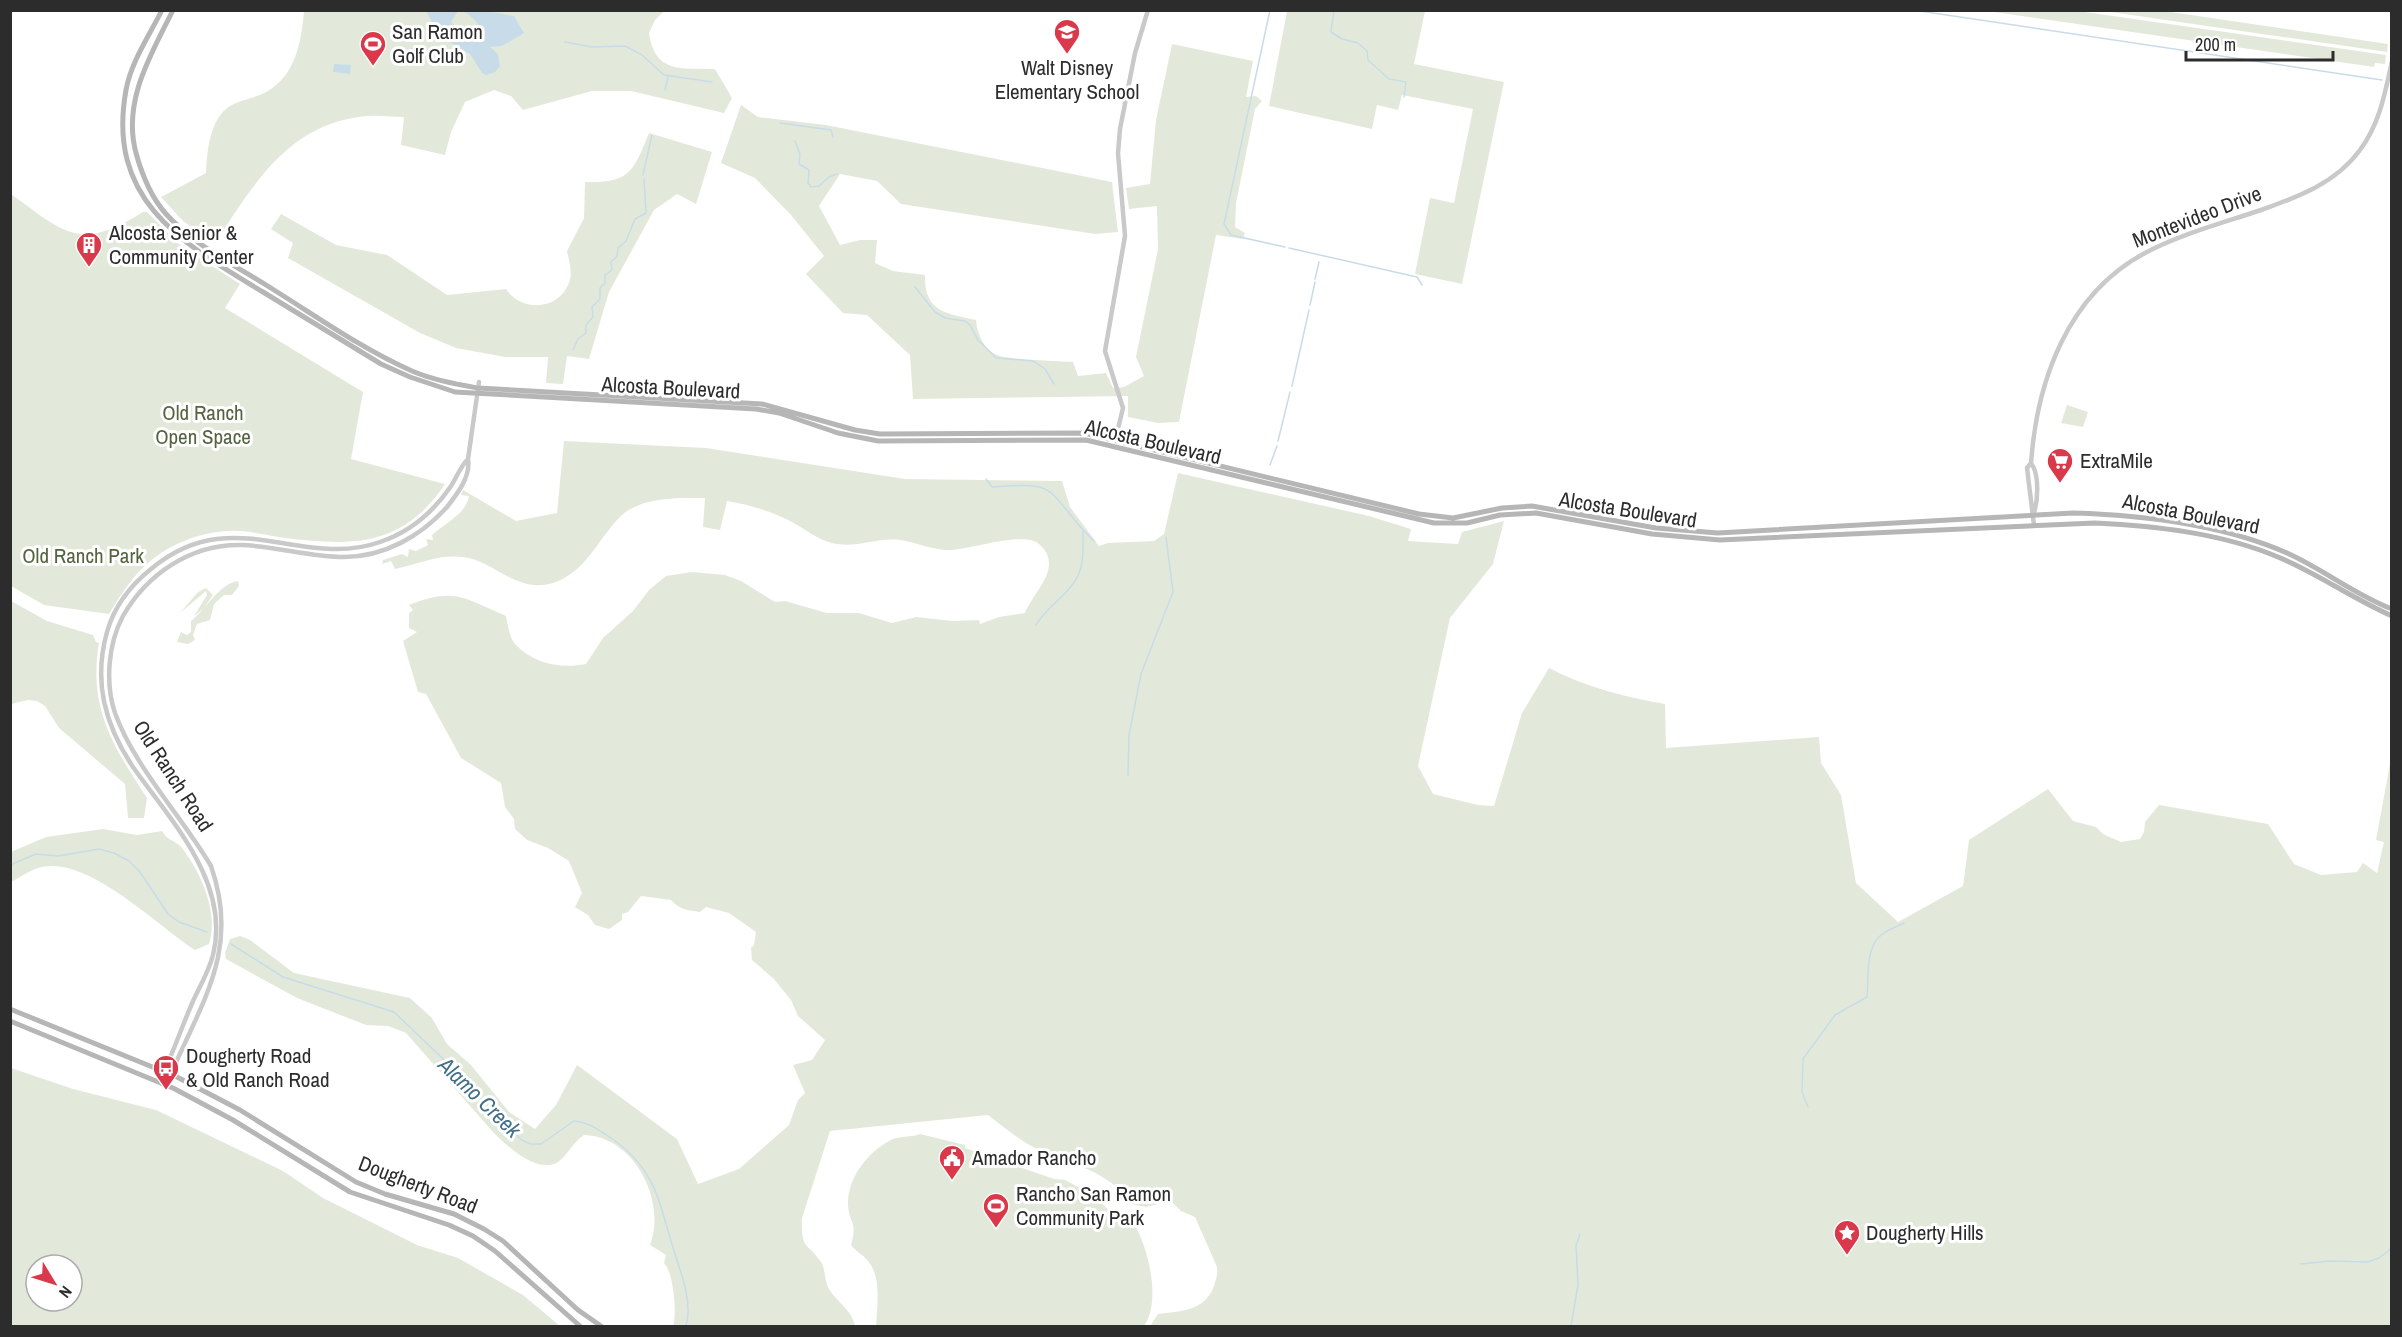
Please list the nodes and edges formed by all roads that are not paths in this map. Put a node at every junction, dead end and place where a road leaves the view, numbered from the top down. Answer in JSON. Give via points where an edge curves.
{"nodes":[{"id":1,"x":162,"y":10,"type":"edge"},
{"id":2,"x":173,"y":10,"type":"edge"},
{"id":3,"x":1148,"y":10,"type":"edge"},
{"id":4,"x":2391,"y":61,"type":"edge"},
{"id":5,"x":479,"y":385,"type":"junction"},
{"id":6,"x":477,"y":395,"type":"junction"},
{"id":7,"x":1115,"y":441,"type":"junction"},
{"id":8,"x":468,"y":459,"type":"junction"},
{"id":9,"x":1549,"y":507,"type":"junction"},
{"id":10,"x":1548,"y":515,"type":"junction"},
{"id":11,"x":2033,"y":516,"type":"junction"},
{"id":12,"x":2034,"y":525,"type":"junction"},
{"id":13,"x":2391,"y":609,"type":"edge"},
{"id":14,"x":2391,"y":616,"type":"edge"},
{"id":15,"x":10,"y":1009,"type":"edge"},
{"id":16,"x":10,"y":1021,"type":"edge"},
{"id":17,"x":167,"y":1073,"type":"junction"},
{"id":18,"x":162,"y":1083,"type":"junction"},
{"id":19,"x":580,"y":1326,"type":"edge"},
{"id":20,"x":601,"y":1326,"type":"edge"}],
"edges":[{"from":1,"to":6,"type":"main road","name":"Alcosta Boulevard","via":[[130,77],[123,120],[126,151],[136,182],[160,220],[198,252],[381,364],[434,386]]},
{"from":2,"to":5,"type":"main road","name":"Alcosta Boulevard","via":[[143,70],[133,123],[135,151],[145,179],[166,214],[228,261],[396,363],[435,379]]},
{"from":3,"to":7,"type":"street","via":[[1135,53],[1119,141],[1125,236],[1105,351],[1123,408]]},
{"from":4,"to":11,"type":"street","name":"Montevideo Drive","via":[[2375,126],[2360,151],[2335,176],[2308,192],[2147,252],[2117,270],[2092,295],[2072,324],[2048,373],[2034,422]]},
{"from":5,"to":6,"type":"street","name":"Old Ranch Road"},
{"from":5,"to":7,"type":"main road","name":"Alcosta Boulevard","via":[[762,404],[880,434],[1084,433]]},
{"from":6,"to":8,"type":"street","name":"Old Ranch Road"},
{"from":6,"to":10,"type":"main road","name":"Alcosta Boulevard","via":[[756,409],[878,441],[1086,440],[1417,521],[1467,523],[1518,513]]},
{"from":7,"to":9,"type":"main road","name":"Alcosta Boulevard","via":[[1419,514],[1453,518],[1517,506]]},
{"from":8,"to":17,"type":"street","name":"Old Ranch Road","via":[[432,510],[390,539],[347,549],[241,536],[194,544],[145,573],[123,599],[112,620],[100,668],[105,712],[122,751],[203,871],[215,915],[213,956]]},
{"from":8,"to":17,"type":"street","name":"Old Ranch Road","via":[[469,469],[446,508],[424,529],[393,547],[346,557],[239,545],[203,551],[179,560],[151,579],[119,623],[109,670],[114,710],[129,745],[211,866],[223,915],[217,964],[174,1067]]},
{"from":9,"to":10,"type":"main road"},
{"from":9,"to":11,"type":"main road","name":"Alcosta Boulevard","via":[[1656,528],[1718,533]]},
{"from":10,"to":12,"type":"main road","name":"Alcosta Boulevard","via":[[1652,534],[1720,540]]},
{"from":11,"to":12,"type":"street","name":"Montevideo Drive"},
{"from":11,"to":13,"type":"main road","name":"Alcosta Boulevard","via":[[2128,515],[2254,541],[2310,564]]},
{"from":12,"to":14,"type":"main road","name":"Alcosta Boulevard","via":[[2128,524],[2248,546],[2289,562]]},
{"from":15,"to":17,"type":"main road","name":"Dougherty Road"},
{"from":16,"to":18,"type":"main road","name":"Dougherty Road"},
{"from":17,"to":18,"type":"street","name":"Old Ranch Road"},
{"from":17,"to":20,"type":"main road","name":"Dougherty Road","via":[[240,1110],[356,1182],[454,1214],[484,1229]]},
{"from":18,"to":19,"type":"main road","name":"Dougherty Road","via":[[233,1120],[350,1192],[473,1236]]}]}
